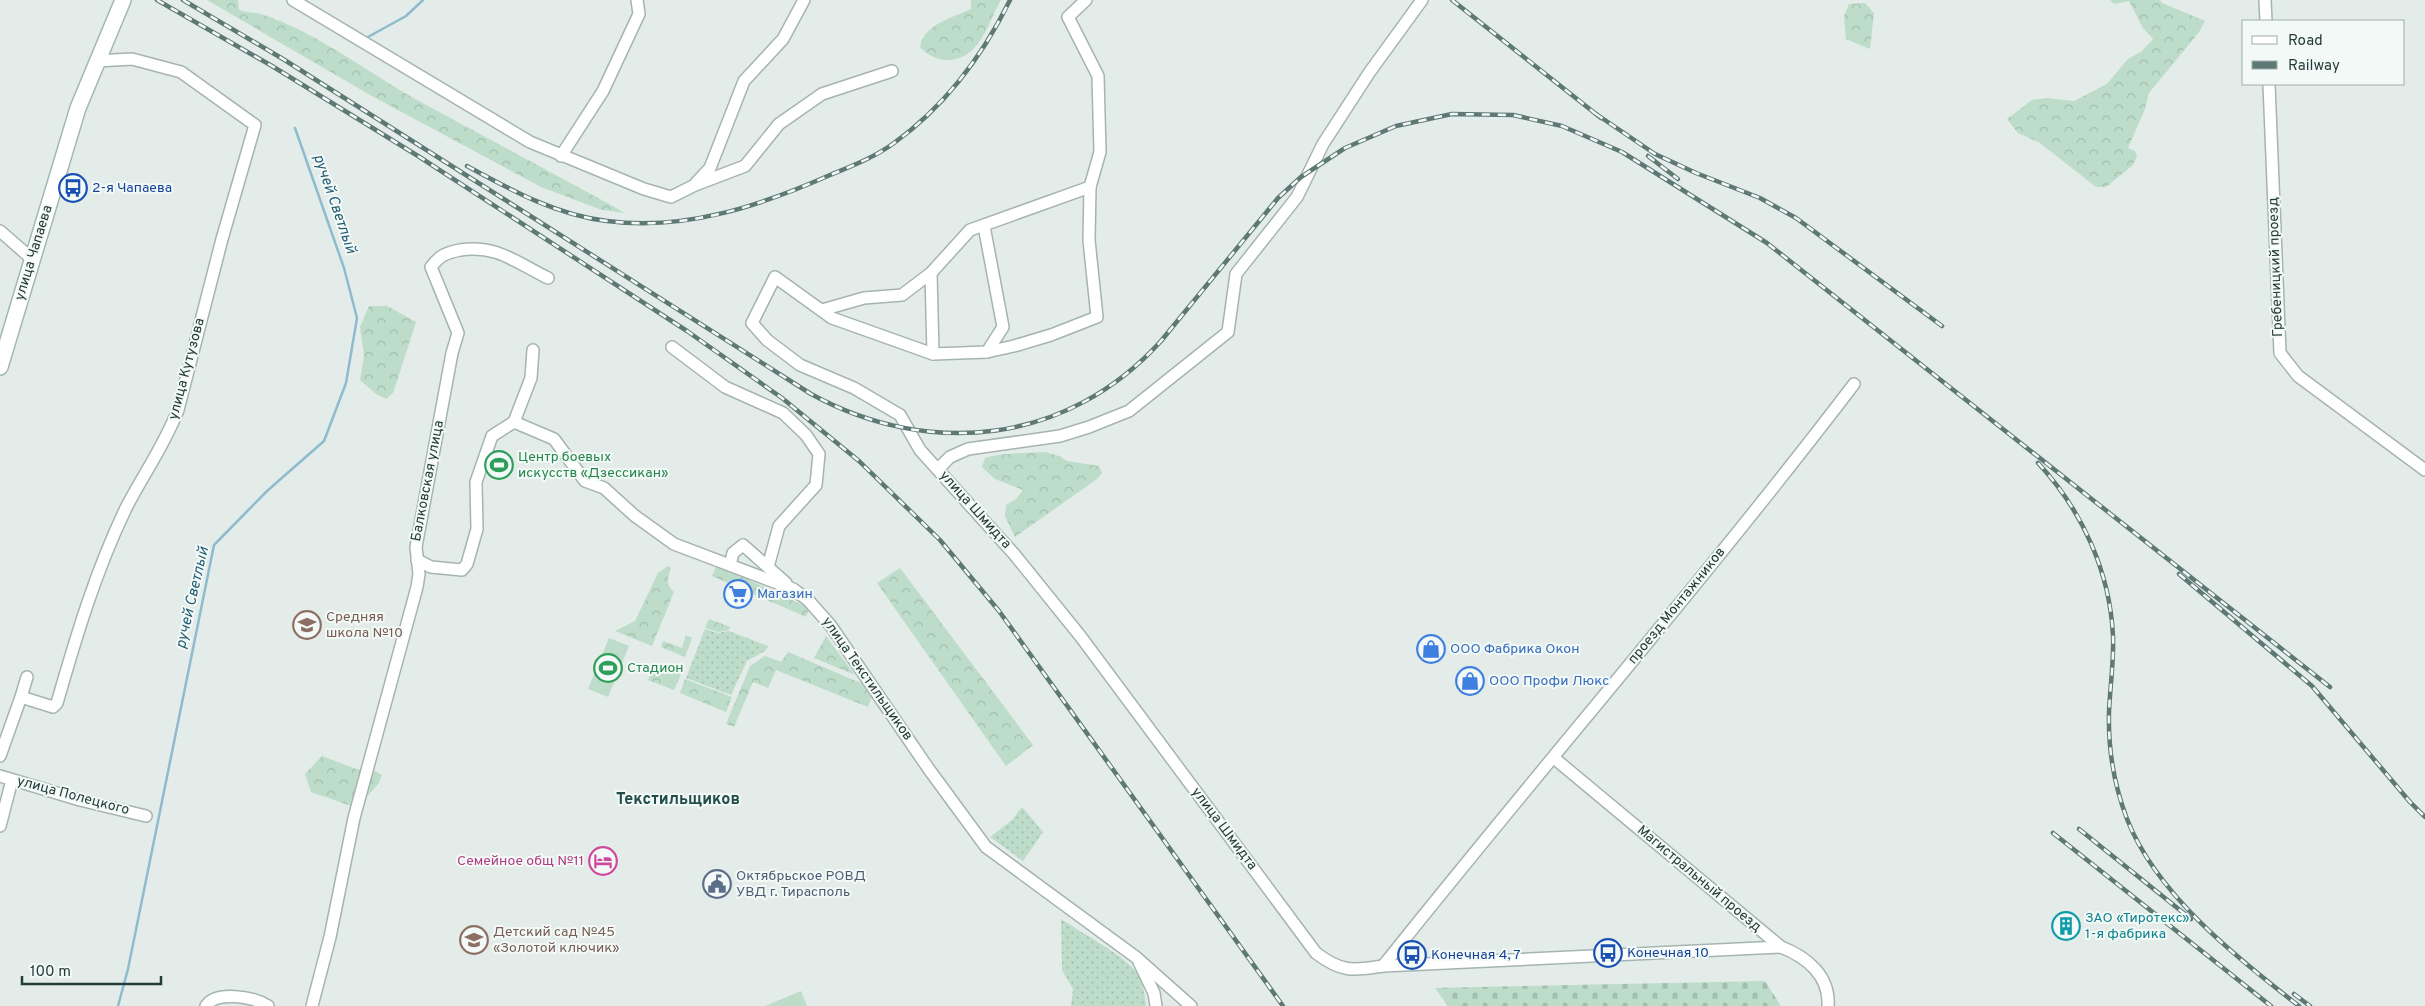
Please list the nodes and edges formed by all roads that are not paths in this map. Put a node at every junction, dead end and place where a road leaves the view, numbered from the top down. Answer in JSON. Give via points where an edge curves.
{"nodes":[{"id":1,"x":123,"y":0,"type":"edge"},
{"id":2,"x":293,"y":0,"type":"edge"},
{"id":3,"x":637,"y":0,"type":"edge"},
{"id":4,"x":804,"y":0,"type":"edge"},
{"id":5,"x":1086,"y":0,"type":"edge"},
{"id":6,"x":1422,"y":0,"type":"edge"},
{"id":7,"x":2265,"y":0,"type":"edge"},
{"id":8,"x":2266,"y":20,"type":"edge"},
{"id":9,"x":96,"y":60,"type":"junction"},
{"id":10,"x":892,"y":72,"type":"dead end"},
{"id":11,"x":2269,"y":85,"type":"edge"},
{"id":12,"x":561,"y":156,"type":"junction"},
{"id":13,"x":694,"y":185,"type":"junction"},
{"id":14,"x":1090,"y":187,"type":"junction"},
{"id":15,"x":984,"y":226,"type":"junction"},
{"id":16,"x":0,"y":231,"type":"edge"},
{"id":17,"x":32,"y":258,"type":"junction"},
{"id":18,"x":931,"y":273,"type":"junction"},
{"id":19,"x":548,"y":278,"type":"dead end"},
{"id":20,"x":822,"y":310,"type":"junction"},
{"id":21,"x":672,"y":347,"type":"dead end"},
{"id":22,"x":533,"y":350,"type":"dead end"},
{"id":23,"x":987,"y":352,"type":"junction"},
{"id":24,"x":933,"y":354,"type":"junction"},
{"id":25,"x":0,"y":367,"type":"edge"},
{"id":26,"x":1854,"y":384,"type":"dead end"},
{"id":27,"x":514,"y":422,"type":"junction"},
{"id":28,"x":938,"y":469,"type":"junction"},
{"id":29,"x":2425,"y":470,"type":"edge"},
{"id":30,"x":417,"y":560,"type":"junction"},
{"id":31,"x":730,"y":565,"type":"junction"},
{"id":32,"x":768,"y":567,"type":"junction"},
{"id":33,"x":793,"y":589,"type":"junction"},
{"id":34,"x":27,"y":677,"type":"dead end"},
{"id":35,"x":21,"y":697,"type":"junction"},
{"id":36,"x":0,"y":756,"type":"edge"},
{"id":37,"x":1554,"y":758,"type":"junction"},
{"id":38,"x":0,"y":776,"type":"edge"},
{"id":39,"x":12,"y":780,"type":"junction"},
{"id":40,"x":146,"y":816,"type":"dead end"},
{"id":41,"x":0,"y":826,"type":"edge"},
{"id":42,"x":1781,"y":947,"type":"junction"},
{"id":43,"x":1137,"y":958,"type":"junction"},
{"id":44,"x":1382,"y":966,"type":"junction"},
{"id":45,"x":206,"y":1006,"type":"edge"},
{"id":46,"x":268,"y":1006,"type":"edge"},
{"id":47,"x":312,"y":1006,"type":"edge"},
{"id":48,"x":1156,"y":1006,"type":"edge"},
{"id":49,"x":1191,"y":1006,"type":"edge"},
{"id":50,"x":1828,"y":1006,"type":"edge"}],
"edges":[{"from":1,"to":9,"type":"street","name":"улица Чапаева"},
{"from":2,"to":12,"type":"street","via":[[530,142]]},
{"from":3,"to":12,"type":"street","via":[[638,14],[603,91]]},
{"from":4,"to":13,"type":"street","via":[[783,39],[744,81],[710,168]]},
{"from":5,"to":14,"type":"street","name":"улица Шмидта","via":[[1068,17],[1098,76],[1100,152]]},
{"from":6,"to":28,"type":"street","via":[[1323,144],[1297,197],[1236,274],[1228,332],[1129,411],[1060,436],[968,449],[950,457]]},
{"from":7,"to":8,"type":"street"},
{"from":9,"to":17,"type":"street","name":"улица Чапаева"},
{"from":9,"to":35,"type":"street","name":"улица Кутузова","via":[[132,59],[181,72],[255,124],[178,410],[169,433],[116,532],[84,614],[57,702],[52,707]]},
{"from":10,"to":13,"type":"street","via":[[822,94],[779,124],[745,166]]},
{"from":11,"to":29,"type":"street","name":"Гребеницкий проезд","via":[[2280,353],[2298,376]]},
{"from":12,"to":13,"type":"street","via":[[644,189],[671,196]]},
{"from":14,"to":15,"type":"street"},
{"from":14,"to":23,"type":"street","name":"улица Шмидта","via":[[1089,240],[1097,317],[1051,335]]},
{"from":15,"to":18,"type":"street","via":[[970,230]]},
{"from":15,"to":23,"type":"street","via":[[1002,327]]},
{"from":16,"to":17,"type":"street"},
{"from":17,"to":25,"type":"street","name":"улица Чапаева"},
{"from":18,"to":20,"type":"street","via":[[902,295],[864,298]]},
{"from":18,"to":24,"type":"street"},
{"from":19,"to":30,"type":"street","name":"Балковская улица","via":[[485,248],[446,252],[431,267],[458,333],[416,546]]},
{"from":20,"to":24,"type":"street","name":"улица Шмидта","via":[[832,318]]},
{"from":20,"to":28,"type":"street","name":"улица Шмидта","via":[[775,277],[752,323],[776,348],[800,365],[841,382],[895,411],[920,450]]},
{"from":21,"to":32,"type":"street","via":[[726,386],[783,413],[806,434],[819,454],[816,485],[779,526]]},
{"from":22,"to":27,"type":"street","via":[[531,378]]},
{"from":23,"to":24,"type":"street","name":"улица Шмидта"},
{"from":26,"to":37,"type":"street","name":"проезд Монтажников"},
{"from":27,"to":30,"type":"street","via":[[492,436],[476,482],[477,528],[467,564],[462,570],[431,567]]},
{"from":27,"to":31,"type":"street","name":"улица Текстильщиков","via":[[554,439],[585,481],[604,488],[674,544]]},
{"from":28,"to":44,"type":"street","name":"улица Шмидта","via":[[1014,554],[1081,638],[1316,953],[1345,970]]},
{"from":30,"to":47,"type":"street","name":"Балковская улица","via":[[417,587],[345,854],[330,937]]},
{"from":31,"to":32,"type":"street","via":[[733,553],[743,545]]},
{"from":31,"to":33,"type":"street","name":"улица Текстильщиков"},
{"from":32,"to":33,"type":"street"},
{"from":33,"to":43,"type":"street","name":"улица Текстильщиков","via":[[808,600],[831,626],[986,847]]},
{"from":34,"to":35,"type":"street"},
{"from":35,"to":36,"type":"street"},
{"from":37,"to":42,"type":"street","name":"Магистральный проезд"},
{"from":37,"to":44,"type":"street","name":"проезд Монтажников"},
{"from":38,"to":39,"type":"street","name":"улица Полецкого"},
{"from":39,"to":40,"type":"street","name":"улица Полецкого"},
{"from":39,"to":41,"type":"street"},
{"from":42,"to":44,"type":"street","name":"улица Шмидта"},
{"from":42,"to":50,"type":"street","name":"Магистральный проезд","via":[[1798,955],[1820,974],[1827,988]]},
{"from":43,"to":48,"type":"street","via":[[1154,993]]},
{"from":43,"to":49,"type":"street","name":"улица Текстильщиков"},
{"from":45,"to":46,"type":"street","via":[[216,998],[228,997]]}]}
